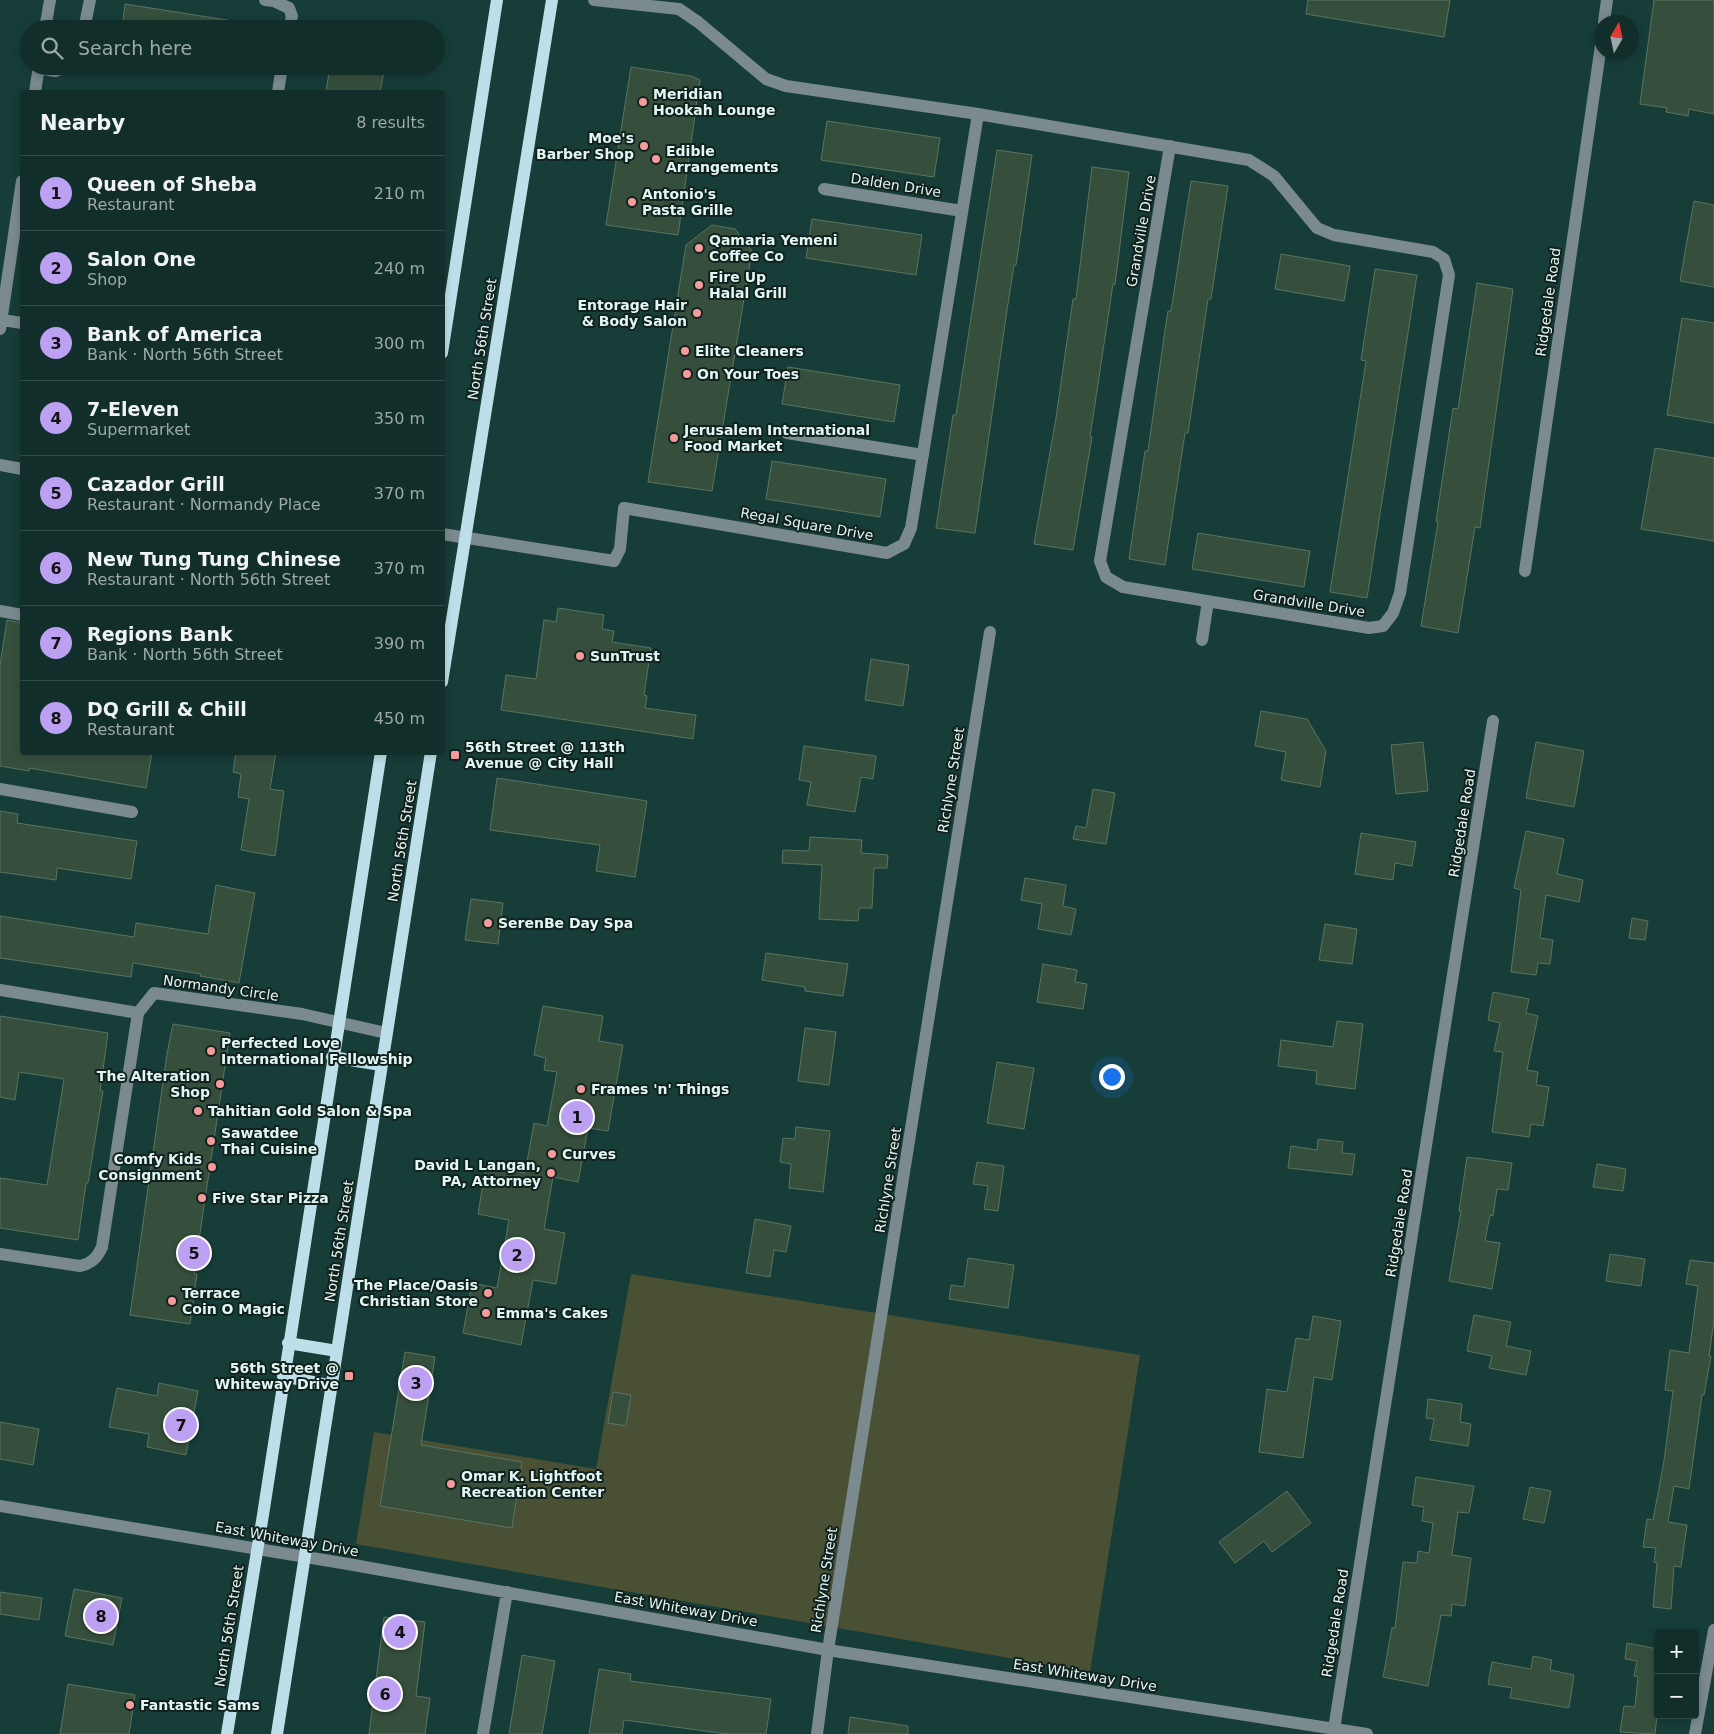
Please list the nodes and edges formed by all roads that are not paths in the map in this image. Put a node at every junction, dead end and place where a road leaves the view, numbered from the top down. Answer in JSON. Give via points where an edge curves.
{"nodes":[{"id":1,"x":50,"y":0,"type":"edge"},
{"id":2,"x":90,"y":0,"type":"edge"},
{"id":3,"x":265,"y":0,"type":"edge"},
{"id":4,"x":497,"y":0,"type":"edge"},
{"id":5,"x":552,"y":0,"type":"edge"},
{"id":6,"x":594,"y":0,"type":"edge"},
{"id":7,"x":1607,"y":0,"type":"edge"},
{"id":8,"x":1605,"y":15,"type":"edge"},
{"id":9,"x":47,"y":20,"type":"edge"},
{"id":10,"x":86,"y":20,"type":"edge"},
{"id":11,"x":291,"y":20,"type":"edge"},
{"id":12,"x":1599,"y":60,"type":"edge"},
{"id":13,"x":38,"y":75,"type":"edge"},
{"id":14,"x":281,"y":75,"type":"edge"},
{"id":15,"x":35,"y":90,"type":"edge"},
{"id":16,"x":278,"y":90,"type":"edge"},
{"id":17,"x":978,"y":114,"type":"junction"},
{"id":18,"x":1170,"y":146,"type":"junction"},
{"id":19,"x":824,"y":190,"type":"dead end"},
{"id":20,"x":20,"y":194,"type":"edge"},
{"id":21,"x":962,"y":211,"type":"junction"},
{"id":22,"x":20,"y":323,"type":"edge"},
{"id":23,"x":1,"y":324,"type":"edge"},
{"id":24,"x":445,"y":334,"type":"edge"},
{"id":25,"x":787,"y":434,"type":"dead end"},
{"id":26,"x":923,"y":455,"type":"junction"},
{"id":27,"x":0,"y":465,"type":"edge"},
{"id":28,"x":20,"y":469,"type":"edge"},
{"id":29,"x":445,"y":534,"type":"edge"},
{"id":30,"x":466,"y":538,"type":"junction"},
{"id":31,"x":1525,"y":572,"type":"dead end"},
{"id":32,"x":1208,"y":601,"type":"junction"},
{"id":33,"x":0,"y":611,"type":"edge"},
{"id":34,"x":20,"y":614,"type":"edge"},
{"id":35,"x":990,"y":632,"type":"dead end"},
{"id":36,"x":1202,"y":640,"type":"dead end"},
{"id":37,"x":445,"y":664,"type":"edge"},
{"id":38,"x":1493,"y":721,"type":"dead end"},
{"id":39,"x":381,"y":755,"type":"edge"},
{"id":40,"x":431,"y":755,"type":"edge"},
{"id":41,"x":0,"y":789,"type":"edge"},
{"id":42,"x":132,"y":812,"type":"dead end"},
{"id":43,"x":0,"y":990,"type":"edge"},
{"id":44,"x":138,"y":1013,"type":"junction"},
{"id":45,"x":338,"y":1023,"type":"junction"},
{"id":46,"x":386,"y":1033,"type":"junction"},
{"id":47,"x":332,"y":1058,"type":"junction"},
{"id":48,"x":381,"y":1065,"type":"junction"},
{"id":49,"x":0,"y":1254,"type":"edge"},
{"id":50,"x":288,"y":1343,"type":"junction"},
{"id":51,"x":337,"y":1351,"type":"junction"},
{"id":52,"x":283,"y":1376,"type":"junction"},
{"id":53,"x":332,"y":1386,"type":"junction"},
{"id":54,"x":0,"y":1506,"type":"edge"},
{"id":55,"x":256,"y":1549,"type":"junction"},
{"id":56,"x":304,"y":1557,"type":"junction"},
{"id":57,"x":507,"y":1592,"type":"junction"},
{"id":58,"x":1714,"y":1630,"type":"edge"},
{"id":59,"x":828,"y":1650,"type":"junction"},
{"id":60,"x":1334,"y":1729,"type":"junction"},
{"id":61,"x":227,"y":1734,"type":"edge"},
{"id":62,"x":277,"y":1734,"type":"edge"},
{"id":63,"x":483,"y":1734,"type":"edge"},
{"id":64,"x":817,"y":1734,"type":"edge"},
{"id":65,"x":1367,"y":1734,"type":"edge"},
{"id":66,"x":1695,"y":1734,"type":"edge"}],
"edges":[{"from":1,"to":9,"type":"street"},
{"from":2,"to":10,"type":"street"},
{"from":3,"to":11,"type":"street","via":[[289,8]]},
{"from":4,"to":24,"type":"main road"},
{"from":5,"to":30,"type":"main road","name":"North 56th Street"},
{"from":6,"to":17,"type":"street","name":"Grandville Drive","via":[[679,9],[766,79],[786,86]]},
{"from":7,"to":8,"type":"street"},
{"from":12,"to":31,"type":"street","name":"Ridgedale Road"},
{"from":13,"to":15,"type":"street"},
{"from":14,"to":16,"type":"street"},
{"from":17,"to":18,"type":"street","name":"Grandville Drive"},
{"from":17,"to":21,"type":"street","name":"Regal Square Drive"},
{"from":18,"to":32,"type":"street","name":"Grandville Drive","via":[[1100,561],[1106,577],[1124,587]]},
{"from":18,"to":32,"type":"street","name":"Grandville Drive","via":[[1249,160],[1274,176],[1317,228],[1334,235],[1433,252],[1444,259],[1449,275],[1400,593],[1393,613],[1383,626],[1370,628]]},
{"from":19,"to":21,"type":"street","name":"Dalden Drive"},
{"from":20,"to":23,"type":"street"},
{"from":21,"to":26,"type":"street","name":"Regal Square Drive"},
{"from":22,"to":23,"type":"street"},
{"from":25,"to":26,"type":"street"},
{"from":26,"to":30,"type":"street","name":"Regal Square Drive","via":[[911,528],[904,544],[887,553],[624,508],[620,549],[614,561]]},
{"from":27,"to":28,"type":"street"},
{"from":29,"to":30,"type":"street"},
{"from":30,"to":37,"type":"main road","name":"North 56th Street"},
{"from":32,"to":36,"type":"street"},
{"from":33,"to":34,"type":"street"},
{"from":35,"to":59,"type":"street","name":"Richlyne Street"},
{"from":38,"to":60,"type":"street","name":"Ridgedale Road"},
{"from":39,"to":45,"type":"main road","name":"North 56th Street"},
{"from":40,"to":46,"type":"main road","name":"North 56th Street"},
{"from":41,"to":42,"type":"street"},
{"from":43,"to":44,"type":"street"},
{"from":44,"to":45,"type":"street","name":"Normandy Circle","via":[[154,993],[302,1014]]},
{"from":44,"to":49,"type":"street","via":[[98,1257],[90,1264],[80,1266]]},
{"from":45,"to":46,"type":"street","name":"Normandy Circle"},
{"from":45,"to":47,"type":"main road","name":"North 56th Street"},
{"from":46,"to":48,"type":"main road","name":"North 56th Street"},
{"from":47,"to":48,"type":"main road"},
{"from":47,"to":50,"type":"main road","name":"North 56th Street"},
{"from":48,"to":51,"type":"main road","name":"North 56th Street"},
{"from":50,"to":51,"type":"main road"},
{"from":50,"to":52,"type":"main road","name":"North 56th Street"},
{"from":51,"to":53,"type":"main road","name":"North 56th Street"},
{"from":52,"to":53,"type":"main road"},
{"from":52,"to":55,"type":"main road","name":"North 56th Street"},
{"from":53,"to":56,"type":"main road","name":"North 56th Street"},
{"from":54,"to":55,"type":"street","name":"East Whiteway Drive"},
{"from":55,"to":56,"type":"street","name":"East Whiteway Drive"},
{"from":55,"to":61,"type":"main road","name":"North 56th Street"},
{"from":56,"to":57,"type":"street","name":"East Whiteway Drive"},
{"from":56,"to":62,"type":"main road","name":"North 56th Street"},
{"from":57,"to":59,"type":"street","name":"East Whiteway Drive"},
{"from":57,"to":63,"type":"street"},
{"from":58,"to":66,"type":"street"},
{"from":59,"to":60,"type":"street","name":"East Whiteway Drive"},
{"from":59,"to":64,"type":"street","name":"Richlyne Street"},
{"from":60,"to":65,"type":"street","name":"East Whiteway Drive"}]}
